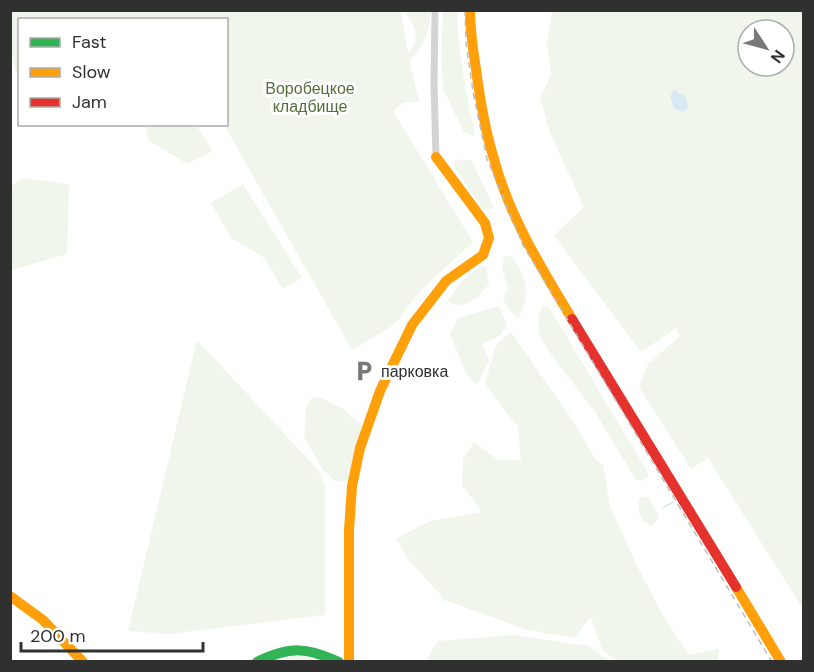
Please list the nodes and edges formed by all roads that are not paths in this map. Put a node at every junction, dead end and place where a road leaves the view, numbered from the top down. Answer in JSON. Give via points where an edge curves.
{"nodes":[{"id":1,"x":435,"y":10,"type":"edge"},
{"id":2,"x":470,"y":10,"type":"edge"},
{"id":3,"x":436,"y":157,"type":"joint"},
{"id":4,"x":10,"y":596,"type":"edge"},
{"id":5,"x":83,"y":662,"type":"edge"},
{"id":6,"x":257,"y":662,"type":"edge"},
{"id":7,"x":339,"y":662,"type":"edge"},
{"id":8,"x":349,"y":662,"type":"edge"},
{"id":9,"x":781,"y":662,"type":"edge"}],
"edges":[{"from":1,"to":3,"type":"street"},
{"from":2,"to":9,"type":"street","via":[[480,102],[494,161],[517,220],[551,284]]},
{"from":3,"to":8,"type":"street","via":[[485,223],[489,238],[483,255],[446,281],[412,325],[380,391],[360,448],[348,530]]},
{"from":4,"to":5,"type":"street","via":[[43,620]]},
{"from":6,"to":7,"type":"street","via":[[276,651],[297,648],[317,651]]}]}
